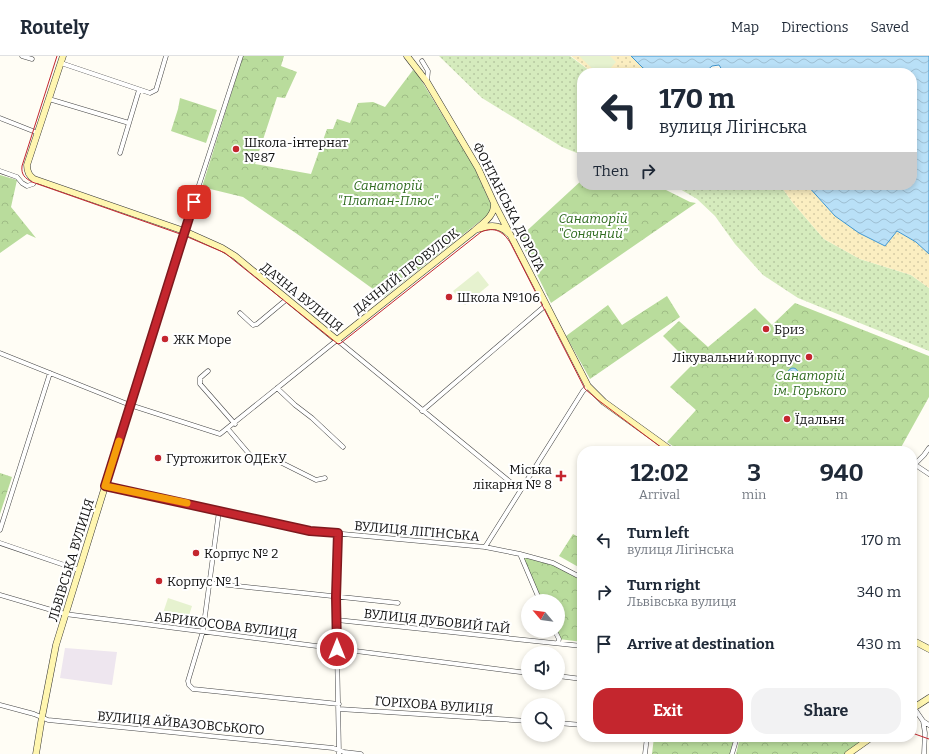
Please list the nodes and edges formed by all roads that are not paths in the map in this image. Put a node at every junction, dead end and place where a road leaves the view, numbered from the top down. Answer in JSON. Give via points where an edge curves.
{"nodes":[{"id":1,"x":22,"y":56,"type":"edge"},
{"id":2,"x":63,"y":56,"type":"edge"},
{"id":3,"x":166,"y":56,"type":"edge"},
{"id":4,"x":241,"y":56,"type":"edge"},
{"id":5,"x":407,"y":56,"type":"edge"},
{"id":6,"x":32,"y":59,"type":"dead end"},
{"id":7,"x":422,"y":61,"type":"dead end"},
{"id":8,"x":61,"y":63,"type":"junction"},
{"id":9,"x":428,"y":82,"type":"junction"},
{"id":10,"x":138,"y":90,"type":"junction"},
{"id":11,"x":49,"y":99,"type":"junction"},
{"id":12,"x":0,"y":118,"type":"edge"},
{"id":13,"x":129,"y":123,"type":"junction"},
{"id":14,"x":38,"y":133,"type":"junction"},
{"id":15,"x":120,"y":153,"type":"dead end"},
{"id":16,"x":0,"y":171,"type":"edge"},
{"id":17,"x":36,"y":180,"type":"junction"},
{"id":18,"x":494,"y":203,"type":"junction"},
{"id":19,"x":184,"y":231,"type":"junction"},
{"id":20,"x":474,"y":231,"type":"junction"},
{"id":21,"x":511,"y":236,"type":"junction"},
{"id":22,"x":287,"y":299,"type":"junction"},
{"id":23,"x":546,"y":305,"type":"junction"},
{"id":24,"x":240,"y":313,"type":"dead end"},
{"id":25,"x":337,"y":340,"type":"junction"},
{"id":26,"x":0,"y":354,"type":"edge"},
{"id":27,"x":208,"y":371,"type":"dead end"},
{"id":28,"x":50,"y":373,"type":"junction"},
{"id":29,"x":588,"y":386,"type":"junction"},
{"id":30,"x":278,"y":388,"type":"junction"},
{"id":31,"x":130,"y":404,"type":"junction"},
{"id":32,"x":422,"y":411,"type":"junction"},
{"id":33,"x":235,"y":424,"type":"junction"},
{"id":34,"x":228,"y":429,"type":"junction"},
{"id":35,"x":665,"y":446,"type":"edge"},
{"id":36,"x":343,"y":447,"type":"dead end"},
{"id":37,"x":929,"y":448,"type":"edge"},
{"id":38,"x":917,"y":462,"type":"edge"},
{"id":39,"x":917,"y":468,"type":"edge"},
{"id":40,"x":929,"y":474,"type":"edge"},
{"id":41,"x":325,"y":478,"type":"dead end"},
{"id":42,"x":105,"y":486,"type":"junction"},
{"id":43,"x":520,"y":490,"type":"junction"},
{"id":44,"x":219,"y":510,"type":"junction"},
{"id":45,"x":0,"y":530,"type":"edge"},
{"id":46,"x":338,"y":533,"type":"junction"},
{"id":47,"x":0,"y":543,"type":"edge"},
{"id":48,"x":485,"y":547,"type":"junction"},
{"id":49,"x":520,"y":554,"type":"junction"},
{"id":50,"x":79,"y":570,"type":"junction"},
{"id":51,"x":577,"y":575,"type":"edge"},
{"id":52,"x":210,"y":583,"type":"junction"},
{"id":53,"x":537,"y":594,"type":"edge"},
{"id":54,"x":0,"y":595,"type":"edge"},
{"id":55,"x":336,"y":597,"type":"junction"},
{"id":56,"x":398,"y":604,"type":"dead end"},
{"id":57,"x":65,"y":614,"type":"junction"},
{"id":58,"x":337,"y":620,"type":"junction"},
{"id":59,"x":203,"y":631,"type":"junction"},
{"id":60,"x":558,"y":638,"type":"edge"},
{"id":61,"x":558,"y":643,"type":"junction"},
{"id":62,"x":917,"y":643,"type":"edge"},
{"id":63,"x":577,"y":645,"type":"edge"},
{"id":64,"x":337,"y":649,"type":"junction"},
{"id":65,"x":929,"y":649,"type":"edge"},
{"id":66,"x":521,"y":672,"type":"edge"},
{"id":67,"x":565,"y":677,"type":"edge"},
{"id":68,"x":577,"y":678,"type":"edge"},
{"id":69,"x":929,"y":698,"type":"edge"},
{"id":70,"x":0,"y":705,"type":"edge"},
{"id":71,"x":339,"y":706,"type":"junction"},
{"id":72,"x":917,"y":706,"type":"edge"},
{"id":73,"x":917,"y":714,"type":"edge"},
{"id":74,"x":42,"y":717,"type":"junction"},
{"id":75,"x":521,"y":720,"type":"edge"},
{"id":76,"x":923,"y":721,"type":"junction"},
{"id":77,"x":565,"y":723,"type":"edge"},
{"id":78,"x":577,"y":724,"type":"edge"},
{"id":79,"x":929,"y":725,"type":"edge"},
{"id":80,"x":646,"y":742,"type":"edge"},
{"id":81,"x":736,"y":742,"type":"edge"},
{"id":82,"x":865,"y":742,"type":"edge"},
{"id":83,"x":339,"y":752,"type":"edge"},
{"id":84,"x":36,"y":754,"type":"edge"},
{"id":85,"x":361,"y":754,"type":"edge"},
{"id":86,"x":645,"y":754,"type":"edge"},
{"id":87,"x":732,"y":754,"type":"edge"},
{"id":88,"x":848,"y":754,"type":"edge"},
{"id":89,"x":924,"y":754,"type":"edge"}],
"edges":[{"from":1,"to":6,"type":"street"},
{"from":2,"to":8,"type":"main road"},
{"from":3,"to":10,"type":"street","via":[[155,92]]},
{"from":4,"to":19,"type":"street","name":"ЛЬВІВСЬКА ВУЛИЦЯ"},
{"from":5,"to":9,"type":"main road","name":"ФОНТАНСЬКА ДОРОГА"},
{"from":7,"to":9,"type":"street","via":[[428,71]]},
{"from":8,"to":10,"type":"street"},
{"from":8,"to":11,"type":"main road"},
{"from":9,"to":18,"type":"main road","name":"ФОНТАНСЬКА ДОРОГА","via":[[478,168]]},
{"from":10,"to":13,"type":"street"},
{"from":11,"to":13,"type":"street"},
{"from":11,"to":14,"type":"main road"},
{"from":12,"to":14,"type":"street"},
{"from":13,"to":15,"type":"street"},
{"from":14,"to":17,"type":"main road","via":[[27,165],[28,174]]},
{"from":16,"to":17,"type":"street","name":"ДАЧНА ВУЛИЦЯ","via":[[17,177],[26,186]]},
{"from":17,"to":19,"type":"main road","name":"ДАЧНА ВУЛИЦЯ"},
{"from":18,"to":20,"type":"main road","name":"ДАЧНИЙ ПРОВУЛОК","via":[[492,214]]},
{"from":18,"to":21,"type":"main road","name":"ФОНТАНСЬКА ДОРОГА"},
{"from":19,"to":22,"type":"main road","name":"ДАЧНА ВУЛИЦЯ","via":[[235,256]]},
{"from":19,"to":31,"type":"main road","name":"ЛЬВІВСЬКА ВУЛИЦЯ"},
{"from":20,"to":21,"type":"main road","name":"ДАЧНИЙ ПРОВУЛОК","via":[[486,226],[497,226]]},
{"from":20,"to":25,"type":"main road","name":"ДАЧНИЙ ПРОВУЛОК"},
{"from":21,"to":23,"type":"main road","name":"ФОНТАНСЬКА ДОРОГА"},
{"from":22,"to":24,"type":"street","via":[[257,324],[253,325]]},
{"from":22,"to":25,"type":"main road","name":"ДАЧНА ВУЛИЦЯ"},
{"from":23,"to":29,"type":"main road","name":"ФОНТАНСЬКА ДОРОГА"},
{"from":23,"to":32,"type":"street"},
{"from":25,"to":30,"type":"street","name":"ДАЧНИЙ ПРОВУЛОК"},
{"from":25,"to":32,"type":"street","name":"ДАЧНА ВУЛИЦЯ"},
{"from":26,"to":28,"type":"street","name":"ДАЧНИЙ ПРОВУЛОК"},
{"from":27,"to":33,"type":"street","via":[[200,378],[200,384]]},
{"from":28,"to":31,"type":"street","name":"ДАЧНИЙ ПРОВУЛОК"},
{"from":28,"to":45,"type":"street"},
{"from":29,"to":35,"type":"main road","name":"ФОНТАНСЬКА ДОРОГА","via":[[604,402]]},
{"from":29,"to":43,"type":"street"},
{"from":30,"to":33,"type":"street","name":"ДАЧНИЙ ПРОВУЛОК"},
{"from":30,"to":36,"type":"street"},
{"from":31,"to":34,"type":"street","name":"ДАЧНИЙ ПРОВУЛОК","via":[[219,434]]},
{"from":31,"to":42,"type":"main road","name":"ЛЬВІВСЬКА ВУЛИЦЯ"},
{"from":32,"to":43,"type":"street","name":"ДАЧНА ВУЛИЦЯ"},
{"from":33,"to":34,"type":"street","name":"ДАЧНИЙ ПРОВУЛОК"},
{"from":34,"to":41,"type":"street","via":[[255,461],[276,460],[316,480]]},
{"from":37,"to":38,"type":"street"},
{"from":39,"to":40,"type":"street"},
{"from":42,"to":44,"type":"street","name":"ВУЛИЦЯ ЛІГІНСЬКА"},
{"from":42,"to":50,"type":"main road","name":"ЛЬВІВСЬКА ВУЛИЦЯ"},
{"from":43,"to":48,"type":"street"},
{"from":44,"to":46,"type":"street","name":"ВУЛИЦЯ ЛІГІНСЬКА","via":[[310,531]]},
{"from":44,"to":52,"type":"street"},
{"from":46,"to":48,"type":"street","name":"ВУЛИЦЯ ЛІГІНСЬКА"},
{"from":46,"to":55,"type":"street"},
{"from":47,"to":50,"type":"street"},
{"from":48,"to":49,"type":"street","name":"ВУЛИЦЯ ЛІГІНСЬКА"},
{"from":49,"to":51,"type":"street","name":"ВУЛИЦЯ ЛІГІНСЬКА","via":[[553,563]]},
{"from":49,"to":53,"type":"street"},
{"from":50,"to":57,"type":"main road","name":"ЛЬВІВСЬКА ВУЛИЦЯ"},
{"from":52,"to":55,"type":"street"},
{"from":52,"to":59,"type":"street"},
{"from":54,"to":57,"type":"street","name":"АБРИКОСОВА ВУЛИЦЯ"},
{"from":55,"to":56,"type":"street"},
{"from":55,"to":58,"type":"street"},
{"from":57,"to":59,"type":"street","name":"АБРИКОСОВА ВУЛИЦЯ"},
{"from":57,"to":74,"type":"main road","name":"ЛЬВІВСЬКА ВУЛИЦЯ","via":[[56,645]]},
{"from":58,"to":61,"type":"street","name":"ВУЛИЦЯ ДУБОВИЙ ГАЙ"},
{"from":58,"to":64,"type":"street"},
{"from":59,"to":64,"type":"street","name":"АБРИКОСОВА ВУЛИЦЯ"},
{"from":59,"to":71,"type":"street","name":"ГОРІХОВА ВУЛИЦЯ","via":[[188,682],[190,687]]},
{"from":60,"to":61,"type":"street"},
{"from":61,"to":63,"type":"street","name":"ВУЛИЦЯ ДУБОВИЙ ГАЙ"},
{"from":62,"to":65,"type":"main road"},
{"from":64,"to":66,"type":"street","name":"АБРИКОСОВА ВУЛИЦЯ"},
{"from":64,"to":71,"type":"street"},
{"from":67,"to":68,"type":"street"},
{"from":69,"to":72,"type":"main road"},
{"from":70,"to":74,"type":"street","name":"ВУЛИЦЯ АЙВАЗОВСЬКОГО"},
{"from":71,"to":75,"type":"street","name":"ГОРІХОВА ВУЛИЦЯ"},
{"from":71,"to":83,"type":"street"},
{"from":73,"to":76,"type":"street"},
{"from":74,"to":83,"type":"street","name":"ВУЛИЦЯ АЙВАЗОВСЬКОГО","via":[[48,720],[333,748]]},
{"from":74,"to":84,"type":"main road","name":"ЛЬВІВСЬКА ВУЛИЦЯ"},
{"from":76,"to":79,"type":"street"},
{"from":76,"to":89,"type":"street"},
{"from":77,"to":78,"type":"street"},
{"from":80,"to":86,"type":"street"},
{"from":81,"to":87,"type":"street"},
{"from":82,"to":88,"type":"main road"},
{"from":83,"to":85,"type":"street","name":"ВУЛИЦЯ АЙВАЗОВСЬКОГО"}]}
